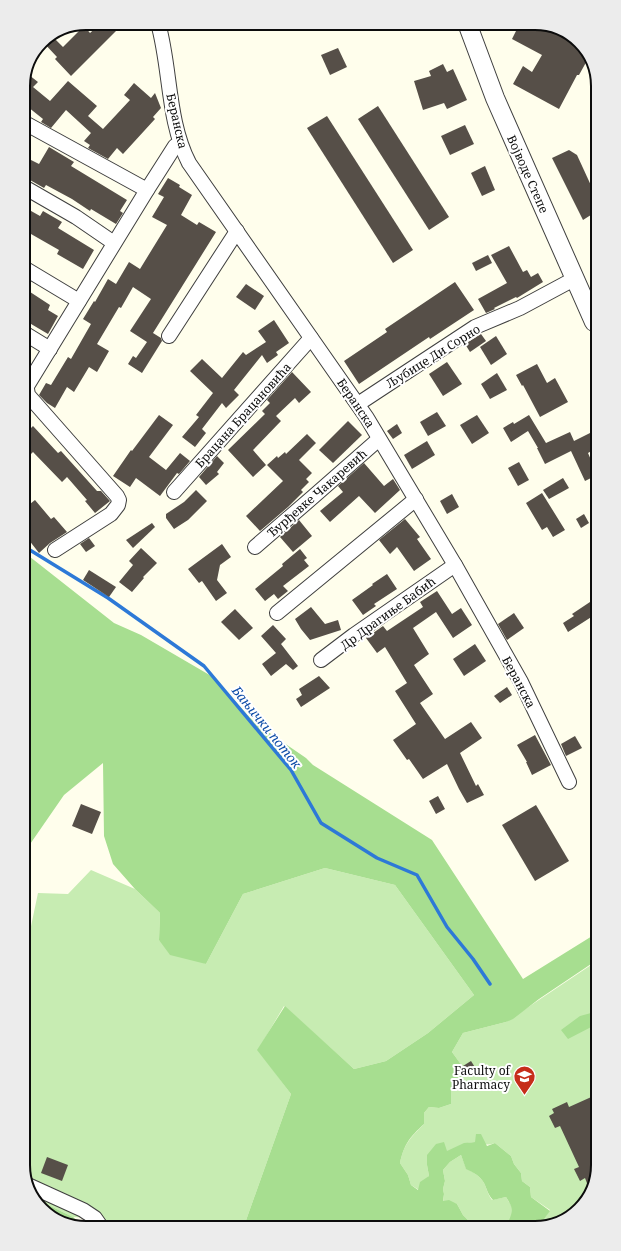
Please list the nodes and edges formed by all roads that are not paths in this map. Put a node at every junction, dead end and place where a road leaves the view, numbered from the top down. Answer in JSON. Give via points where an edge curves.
{"nodes":[{"id":1,"x":160,"y":30,"type":"edge"},
{"id":2,"x":469,"y":30,"type":"edge"},
{"id":3,"x":30,"y":126,"type":"edge"},
{"id":4,"x":180,"y":143,"type":"junction"},
{"id":5,"x":30,"y":190,"type":"edge"},
{"id":6,"x":147,"y":190,"type":"junction"},
{"id":7,"x":237,"y":231,"type":"junction"},
{"id":8,"x":114,"y":243,"type":"junction"},
{"id":9,"x":30,"y":272,"type":"edge"},
{"id":10,"x":574,"y":279,"type":"junction"},
{"id":11,"x":79,"y":301,"type":"junction"},
{"id":12,"x":591,"y":316,"type":"edge"},
{"id":13,"x":169,"y":336,"type":"dead end"},
{"id":14,"x":30,"y":337,"type":"edge"},
{"id":15,"x":311,"y":338,"type":"junction"},
{"id":16,"x":50,"y":349,"type":"junction"},
{"id":17,"x":30,"y":382,"type":"edge"},
{"id":18,"x":30,"y":398,"type":"edge"},
{"id":19,"x":358,"y":404,"type":"junction"},
{"id":20,"x":379,"y":438,"type":"junction"},
{"id":21,"x":174,"y":492,"type":"dead end"},
{"id":22,"x":416,"y":499,"type":"junction"},
{"id":23,"x":255,"y":547,"type":"dead end"},
{"id":24,"x":55,"y":550,"type":"dead end"},
{"id":25,"x":455,"y":565,"type":"junction"},
{"id":26,"x":277,"y":612,"type":"dead end"},
{"id":27,"x":321,"y":660,"type":"dead end"},
{"id":28,"x":569,"y":782,"type":"dead end"},
{"id":29,"x":35,"y":1187,"type":"edge"},
{"id":30,"x":97,"y":1221,"type":"edge"}],
"edges":[{"from":1,"to":4,"type":"street","name":"Беранска"},
{"from":2,"to":10,"type":"street","name":"Војводе Степе","via":[[495,98]]},
{"from":3,"to":6,"type":"street"},
{"from":4,"to":6,"type":"street","via":[[175,146]]},
{"from":4,"to":7,"type":"street","name":"Беранска","via":[[189,163]]},
{"from":5,"to":8,"type":"street"},
{"from":6,"to":8,"type":"street"},
{"from":7,"to":13,"type":"street"},
{"from":7,"to":15,"type":"street","name":"Беранска"},
{"from":8,"to":11,"type":"street"},
{"from":9,"to":11,"type":"street"},
{"from":10,"to":12,"type":"street","name":"Војводе Степе"},
{"from":10,"to":19,"type":"street","name":"Љубице Ди Сорно","via":[[516,310],[475,327]]},
{"from":11,"to":16,"type":"street"},
{"from":14,"to":16,"type":"street"},
{"from":15,"to":19,"type":"street","name":"Беранска"},
{"from":15,"to":21,"type":"street","name":"Брацана Брацановића"},
{"from":16,"to":17,"type":"street"},
{"from":18,"to":24,"type":"street","via":[[118,500],[118,505],[111,514]]},
{"from":19,"to":20,"type":"street","name":"Беранска"},
{"from":20,"to":22,"type":"street","name":"Беранска"},
{"from":20,"to":23,"type":"street","name":"Ђурђевке Чакаревић"},
{"from":22,"to":25,"type":"street","name":"Беранска"},
{"from":22,"to":26,"type":"street"},
{"from":25,"to":27,"type":"street","name":"Др Драгиње Бабић"},
{"from":25,"to":28,"type":"street","name":"Беранска","via":[[520,682]]},
{"from":29,"to":30,"type":"street","via":[[82,1210]]}]}
